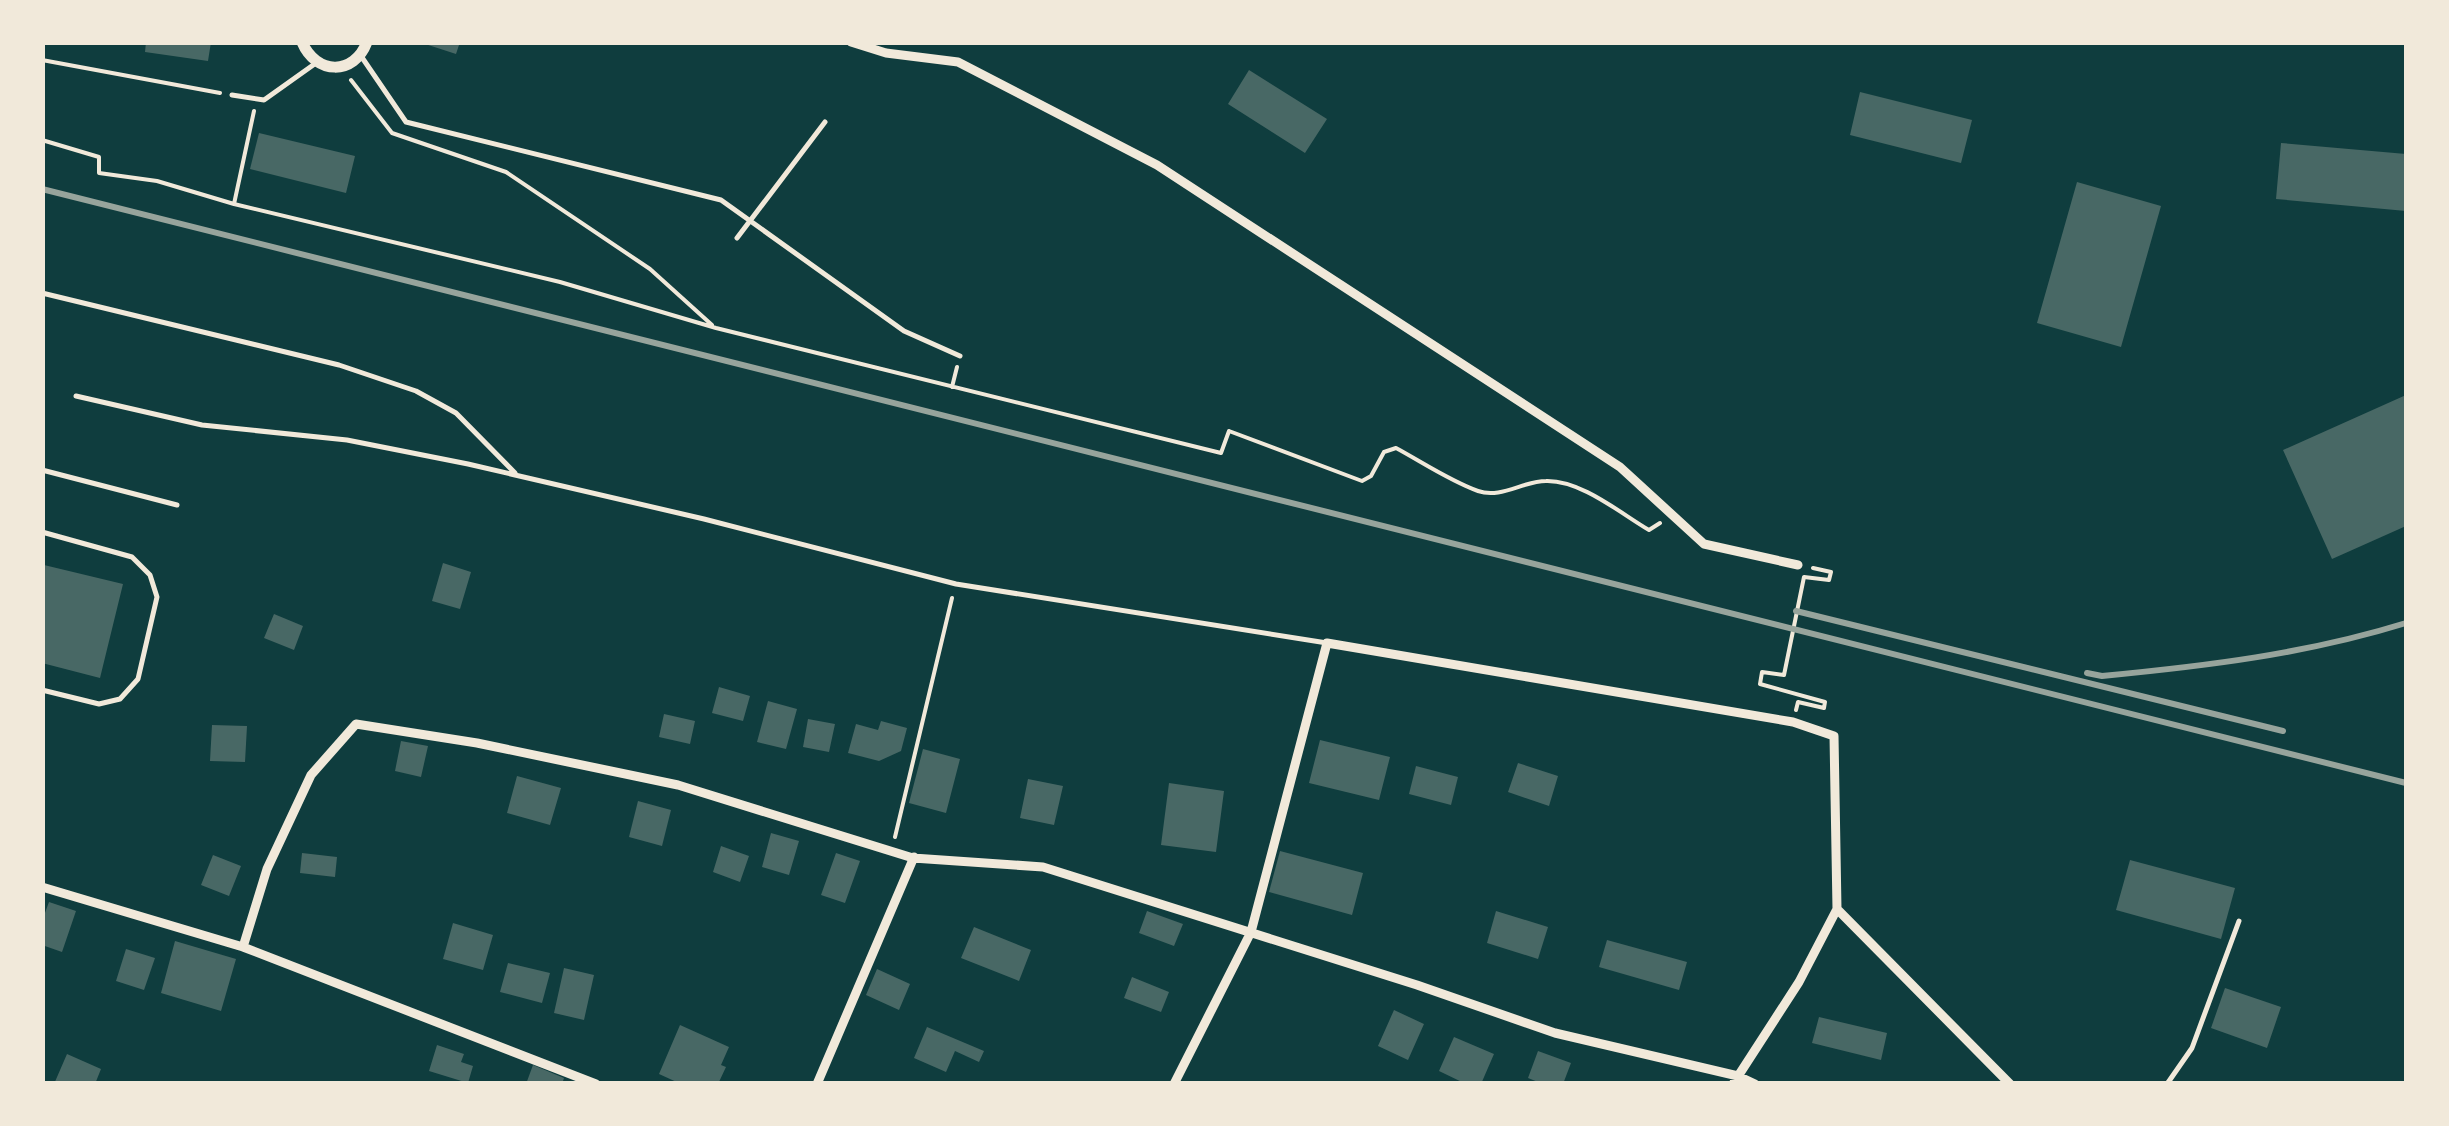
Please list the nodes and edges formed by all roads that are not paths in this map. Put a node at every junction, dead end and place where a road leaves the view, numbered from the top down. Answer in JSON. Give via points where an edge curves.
{"nodes":[{"id":1,"x":302,"y":42,"type":"edge"},
{"id":2,"x":367,"y":42,"type":"edge"},
{"id":3,"x":851,"y":42,"type":"edge"},
{"id":4,"x":361,"y":56,"type":"junction"},
{"id":5,"x":316,"y":63,"type":"junction"},
{"id":6,"x":232,"y":95,"type":"road end"},
{"id":7,"x":825,"y":122,"type":"dead end"},
{"id":8,"x":750,"y":220,"type":"junction"},
{"id":9,"x":737,"y":238,"type":"dead end"},
{"id":10,"x":42,"y":294,"type":"edge"},
{"id":11,"x":960,"y":356,"type":"road end"},
{"id":12,"x":76,"y":396,"type":"dead end"},
{"id":13,"x":42,"y":470,"type":"edge"},
{"id":14,"x":517,"y":476,"type":"junction"},
{"id":15,"x":177,"y":504,"type":"dead end"},
{"id":16,"x":42,"y":532,"type":"edge"},
{"id":17,"x":1798,"y":564,"type":"road end"},
{"id":18,"x":1327,"y":643,"type":"junction"},
{"id":19,"x":42,"y":690,"type":"edge"},
{"id":20,"x":914,"y":857,"type":"junction"},
{"id":21,"x":42,"y":886,"type":"edge"},
{"id":22,"x":1836,"y":909,"type":"junction"},
{"id":23,"x":2239,"y":921,"type":"dead end"},
{"id":24,"x":1251,"y":932,"type":"junction"},
{"id":25,"x":243,"y":947,"type":"junction"},
{"id":26,"x":1735,"y":1080,"type":"edge"},
{"id":27,"x":596,"y":1084,"type":"edge"},
{"id":28,"x":817,"y":1084,"type":"edge"},
{"id":29,"x":1174,"y":1084,"type":"edge"},
{"id":30,"x":1755,"y":1084,"type":"edge"},
{"id":31,"x":2010,"y":1084,"type":"edge"},
{"id":32,"x":2167,"y":1084,"type":"edge"}],
"edges":[{"from":1,"to":5,"type":"street"},
{"from":2,"to":4,"type":"street"},
{"from":3,"to":17,"type":"street","via":[[958,62],[1158,165],[1620,467],[1704,544]]},
{"from":4,"to":5,"type":"street","via":[[342,68]]},
{"from":4,"to":8,"type":"lane","via":[[406,122],[721,200]]},
{"from":5,"to":6,"type":"lane","via":[[264,100]]},
{"from":7,"to":8,"type":"lane"},
{"from":8,"to":9,"type":"lane"},
{"from":8,"to":11,"type":"lane","via":[[904,331]]},
{"from":10,"to":14,"type":"lane","via":[[339,365],[416,391],[456,412]]},
{"from":12,"to":14,"type":"lane","via":[[202,426],[347,440]]},
{"from":13,"to":15,"type":"lane"},
{"from":14,"to":18,"type":"lane","via":[[956,584]]},
{"from":16,"to":19,"type":"lane","via":[[132,557],[150,574],[156,597],[138,679],[120,699],[99,704]]},
{"from":18,"to":22,"type":"street","via":[[1793,722],[1834,736]]},
{"from":18,"to":24,"type":"street"},
{"from":20,"to":24,"type":"street","via":[[1044,867]]},
{"from":20,"to":25,"type":"street","via":[[678,784],[356,724],[311,775],[266,869]]},
{"from":20,"to":28,"type":"street"},
{"from":21,"to":25,"type":"street"},
{"from":22,"to":26,"type":"street","via":[[1800,982]]},
{"from":22,"to":31,"type":"street"},
{"from":23,"to":32,"type":"lane","via":[[2192,1048]]},
{"from":24,"to":26,"type":"street","via":[[1555,1034]]},
{"from":24,"to":29,"type":"street"},
{"from":25,"to":27,"type":"street"},
{"from":26,"to":30,"type":"street"}]}
